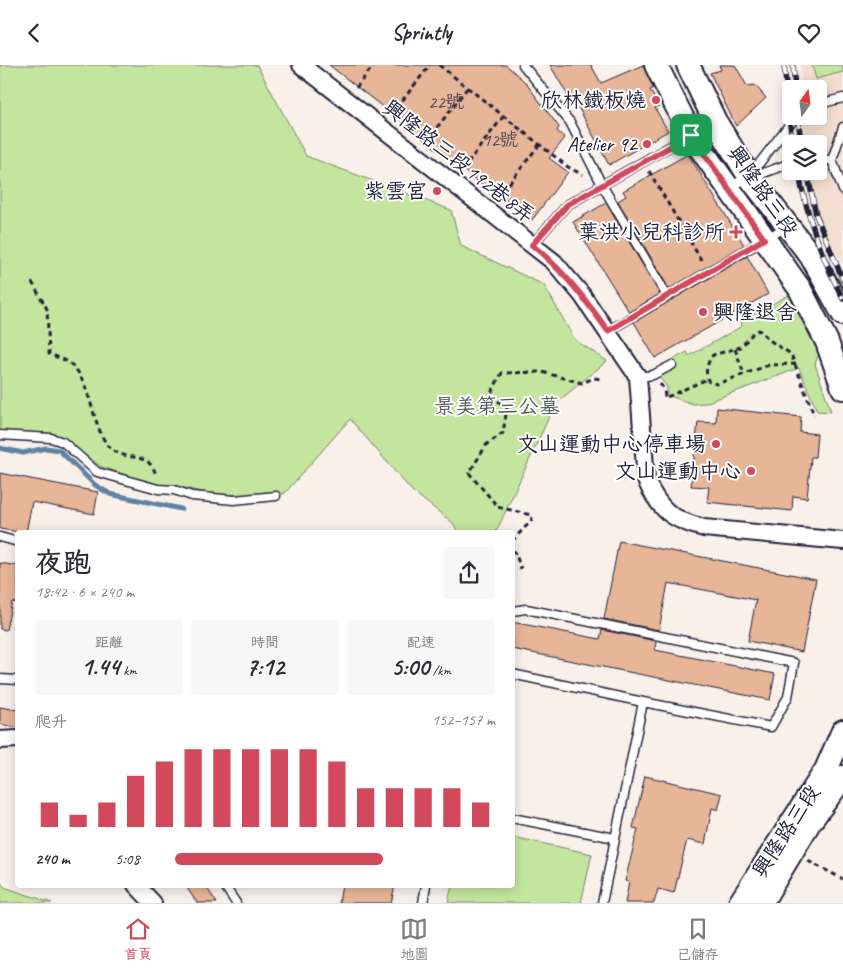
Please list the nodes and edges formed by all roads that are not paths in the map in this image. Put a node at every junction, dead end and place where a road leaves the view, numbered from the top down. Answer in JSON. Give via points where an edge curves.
{"nodes":[{"id":1,"x":301,"y":65,"type":"edge"},
{"id":2,"x":523,"y":65,"type":"edge"},
{"id":3,"x":656,"y":65,"type":"edge"},
{"id":4,"x":688,"y":65,"type":"edge"},
{"id":5,"x":843,"y":98,"type":"edge"},
{"id":6,"x":828,"y":102,"type":"edge"},
{"id":7,"x":715,"y":121,"type":"junction"},
{"id":8,"x":789,"y":125,"type":"edge"},
{"id":9,"x":843,"y":127,"type":"edge"},
{"id":10,"x":691,"y":135,"type":"junction"},
{"id":11,"x":827,"y":160,"type":"edge"},
{"id":12,"x":832,"y":160,"type":"junction"},
{"id":13,"x":782,"y":166,"type":"edge"},
{"id":14,"x":749,"y":177,"type":"junction"},
{"id":15,"x":602,"y":185,"type":"junction"},
{"id":16,"x":727,"y":187,"type":"junction"},
{"id":17,"x":843,"y":190,"type":"edge"},
{"id":18,"x":786,"y":227,"type":"junction"},
{"id":19,"x":764,"y":239,"type":"junction"},
{"id":20,"x":532,"y":245,"type":"junction"},
{"id":21,"x":667,"y":296,"type":"junction"},
{"id":22,"x":843,"y":314,"type":"edge"},
{"id":23,"x":608,"y":331,"type":"junction"},
{"id":24,"x":672,"y":365,"type":"dead end"},
{"id":25,"x":645,"y":376,"type":"junction"},
{"id":26,"x":843,"y":387,"type":"edge"},
{"id":27,"x":0,"y":435,"type":"edge"},
{"id":28,"x":276,"y":496,"type":"dead end"},
{"id":29,"x":0,"y":537,"type":"edge"},
{"id":30,"x":15,"y":541,"type":"edge"},
{"id":31,"x":843,"y":541,"type":"edge"},
{"id":32,"x":515,"y":611,"type":"edge"},
{"id":33,"x":515,"y":675,"type":"edge"},
{"id":34,"x":0,"y":679,"type":"edge"},
{"id":35,"x":15,"y":679,"type":"edge"},
{"id":36,"x":643,"y":703,"type":"junction"},
{"id":37,"x":843,"y":731,"type":"edge"},
{"id":38,"x":15,"y":739,"type":"edge"},
{"id":39,"x":0,"y":740,"type":"edge"},
{"id":40,"x":838,"y":778,"type":"edge"},
{"id":41,"x":515,"y":819,"type":"edge"},
{"id":42,"x":615,"y":838,"type":"junction"},
{"id":43,"x":139,"y":888,"type":"edge"},
{"id":44,"x":226,"y":888,"type":"edge"},
{"id":45,"x":425,"y":888,"type":"edge"},
{"id":46,"x":153,"y":903,"type":"edge"},
{"id":47,"x":236,"y":903,"type":"edge"},
{"id":48,"x":422,"y":903,"type":"edge"},
{"id":49,"x":602,"y":903,"type":"edge"},
{"id":50,"x":740,"y":903,"type":"edge"},
{"id":51,"x":761,"y":903,"type":"edge"}],
"edges":[{"from":1,"to":20,"type":"street","name":"興隆路三段192巷8弄"},
{"from":2,"to":15,"type":"lane","via":[[570,122]]},
{"from":3,"to":10,"type":"main road","name":"興隆路三段"},
{"from":4,"to":7,"type":"main road","name":"興隆路三段"},
{"from":5,"to":6,"type":"lane"},
{"from":7,"to":10,"type":"lane"},
{"from":7,"to":14,"type":"main road","name":"興隆路三段"},
{"from":8,"to":14,"type":"lane"},
{"from":9,"to":12,"type":"lane"},
{"from":10,"to":15,"type":"lane"},
{"from":10,"to":16,"type":"main road","name":"興隆路三段"},
{"from":11,"to":12,"type":"lane"},
{"from":12,"to":17,"type":"lane"},
{"from":13,"to":14,"type":"lane"},
{"from":14,"to":16,"type":"lane"},
{"from":14,"to":18,"type":"main road","name":"興隆路三段"},
{"from":15,"to":20,"type":"lane","via":[[567,205]]},
{"from":15,"to":21,"type":"lane"},
{"from":16,"to":19,"type":"main road","name":"興隆路三段"},
{"from":18,"to":19,"type":"lane"},
{"from":18,"to":22,"type":"main road","name":"興隆路三段","via":[[810,257]]},
{"from":19,"to":21,"type":"lane"},
{"from":19,"to":26,"type":"main road","name":"興隆路三段","via":[[800,289],[828,342]]},
{"from":20,"to":23,"type":"street","name":"興隆路三段192巷8弄","via":[[570,279]]},
{"from":21,"to":23,"type":"lane"},
{"from":23,"to":25,"type":"street","name":"興隆路三段192巷8弄"},
{"from":24,"to":25,"type":"lane"},
{"from":25,"to":31,"type":"street","name":"興隆路三段192巷8弄","via":[[646,480],[652,494],[671,516],[704,528]]},
{"from":27,"to":28,"type":"lane","via":[[51,438],[63,442],[96,472],[158,489],[234,500]]},
{"from":29,"to":30,"type":"lane"},
{"from":32,"to":36,"type":"lane","via":[[526,609],[794,663],[788,697],[771,727]]},
{"from":33,"to":36,"type":"lane"},
{"from":34,"to":35,"type":"lane"},
{"from":36,"to":42,"type":"lane"},
{"from":37,"to":40,"type":"main road","name":"興隆路三段"},
{"from":38,"to":39,"type":"street"},
{"from":40,"to":50,"type":"main road","name":"興隆路三段"},
{"from":40,"to":51,"type":"main road","name":"興隆路三段"},
{"from":41,"to":42,"type":"lane"},
{"from":42,"to":49,"type":"lane"},
{"from":43,"to":46,"type":"street"},
{"from":44,"to":47,"type":"lane"},
{"from":45,"to":48,"type":"lane"}]}
